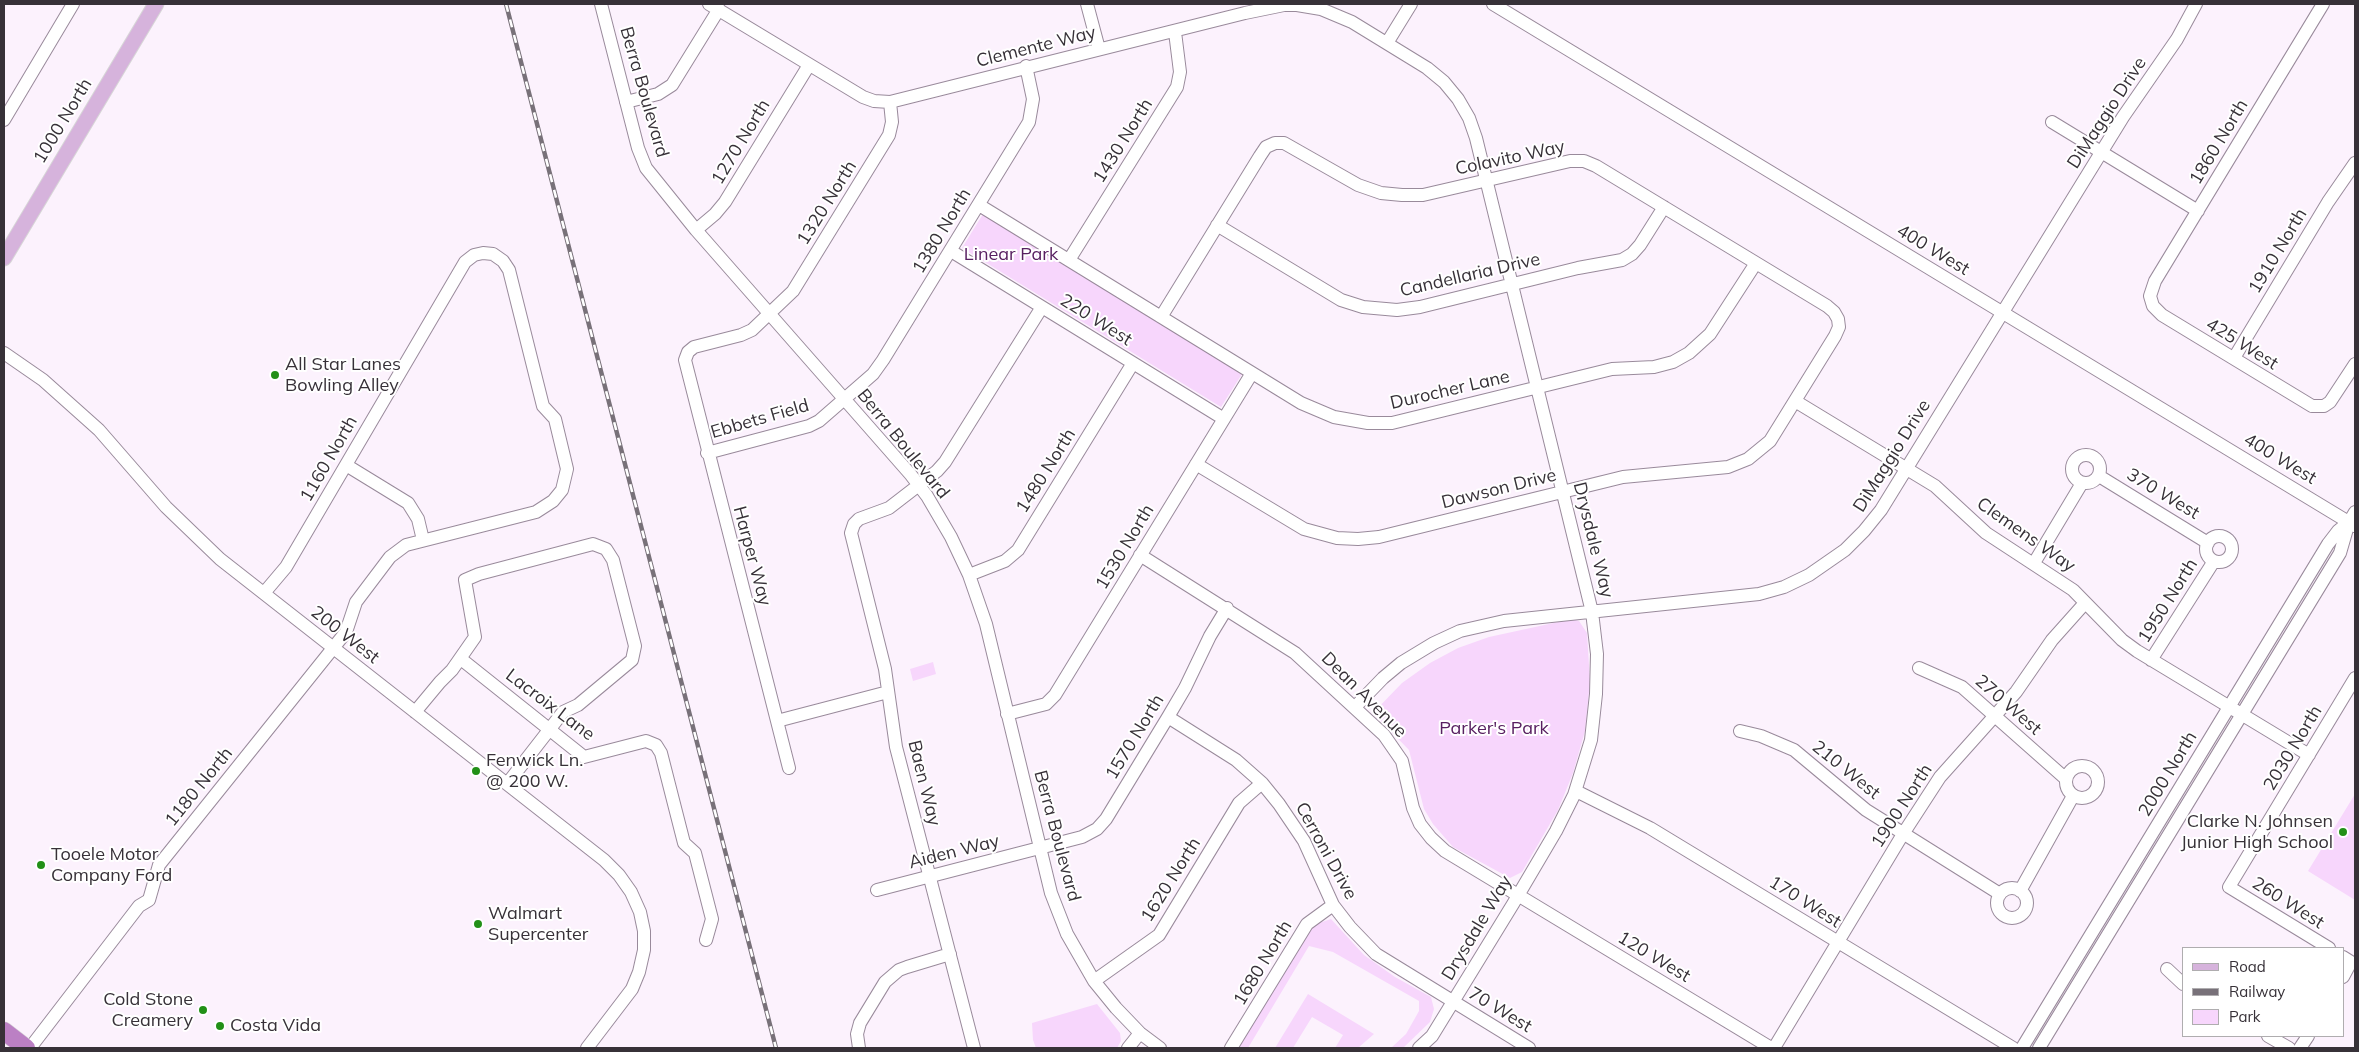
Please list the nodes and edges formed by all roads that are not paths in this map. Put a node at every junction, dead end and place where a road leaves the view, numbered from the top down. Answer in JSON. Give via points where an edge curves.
{"nodes":[{"id":1,"x":73,"y":4,"type":"edge"},
{"id":2,"x":156,"y":4,"type":"edge"},
{"id":3,"x":601,"y":4,"type":"edge"},
{"id":4,"x":1087,"y":4,"type":"edge"},
{"id":5,"x":1411,"y":4,"type":"edge"},
{"id":6,"x":1493,"y":4,"type":"edge"},
{"id":7,"x":2196,"y":4,"type":"edge"},
{"id":8,"x":2323,"y":4,"type":"edge"},
{"id":9,"x":714,"y":7,"type":"edge"},
{"id":10,"x":1244,"y":8,"type":"edge"},
{"id":11,"x":1175,"y":32,"type":"junction"},
{"id":12,"x":1387,"y":43,"type":"junction"},
{"id":13,"x":1099,"y":49,"type":"junction"},
{"id":14,"x":809,"y":65,"type":"junction"},
{"id":15,"x":1026,"y":66,"type":"junction"},
{"id":16,"x":626,"y":102,"type":"junction"},
{"id":17,"x":890,"y":102,"type":"junction"},
{"id":18,"x":4,"y":120,"type":"edge"},
{"id":19,"x":2052,"y":122,"type":"dead end"},
{"id":20,"x":2101,"y":152,"type":"junction"},
{"id":21,"x":2355,"y":162,"type":"edge"},
{"id":22,"x":1487,"y":180,"type":"junction"},
{"id":23,"x":979,"y":205,"type":"junction"},
{"id":24,"x":1664,"y":207,"type":"junction"},
{"id":25,"x":2198,"y":212,"type":"junction"},
{"id":26,"x":1217,"y":226,"type":"junction"},
{"id":27,"x":696,"y":230,"type":"junction"},
{"id":28,"x":951,"y":251,"type":"junction"},
{"id":29,"x":492,"y":254,"type":"joint"},
{"id":30,"x":4,"y":258,"type":"edge"},
{"id":31,"x":1069,"y":260,"type":"junction"},
{"id":32,"x":1756,"y":263,"type":"junction"},
{"id":33,"x":1512,"y":284,"type":"junction"},
{"id":34,"x":2151,"y":301,"type":"joint"},
{"id":35,"x":1042,"y":307,"type":"junction"},
{"id":36,"x":2002,"y":312,"type":"junction"},
{"id":37,"x":770,"y":314,"type":"junction"},
{"id":38,"x":1161,"y":317,"type":"junction"},
{"id":39,"x":1838,"y":320,"type":"joint"},
{"id":40,"x":688,"y":352,"type":"joint"},
{"id":41,"x":4,"y":353,"type":"edge"},
{"id":42,"x":2234,"y":358,"type":"junction"},
{"id":43,"x":1133,"y":363,"type":"junction"},
{"id":44,"x":2355,"y":364,"type":"edge"},
{"id":45,"x":1252,"y":373,"type":"junction"},
{"id":46,"x":1538,"y":387,"type":"junction"},
{"id":47,"x":845,"y":399,"type":"junction"},
{"id":48,"x":1795,"y":401,"type":"junction"},
{"id":49,"x":1224,"y":419,"type":"junction"},
{"id":50,"x":707,"y":453,"type":"junction"},
{"id":51,"x":1196,"y":464,"type":"junction"},
{"id":52,"x":346,"y":465,"type":"junction"},
{"id":53,"x":1906,"y":469,"type":"junction"},
{"id":54,"x":2099,"y":476,"type":"junction"},
{"id":55,"x":2082,"y":483,"type":"junction"},
{"id":56,"x":919,"y":485,"type":"junction"},
{"id":57,"x":1563,"y":492,"type":"junction"},
{"id":58,"x":2353,"y":520,"type":"edge"},
{"id":59,"x":423,"y":540,"type":"junction"},
{"id":60,"x":2208,"y":543,"type":"junction"},
{"id":61,"x":1140,"y":555,"type":"junction"},
{"id":62,"x":2214,"y":561,"type":"junction"},
{"id":63,"x":2034,"y":563,"type":"junction"},
{"id":64,"x":969,"y":575,"type":"junction"},
{"id":65,"x":264,"y":593,"type":"junction"},
{"id":66,"x":2085,"y":603,"type":"junction"},
{"id":67,"x":1227,"y":608,"type":"junction"},
{"id":68,"x":1592,"y":612,"type":"junction"},
{"id":69,"x":333,"y":647,"type":"junction"},
{"id":70,"x":461,"y":660,"type":"junction"},
{"id":71,"x":2151,"y":660,"type":"junction"},
{"id":72,"x":1919,"y":668,"type":"dead end"},
{"id":73,"x":2355,"y":678,"type":"edge"},
{"id":74,"x":888,"y":692,"type":"junction"},
{"id":75,"x":2229,"y":706,"type":"junction"},
{"id":76,"x":1355,"y":707,"type":"junction"},
{"id":77,"x":415,"y":712,"type":"junction"},
{"id":78,"x":1007,"y":714,"type":"junction"},
{"id":79,"x":2242,"y":714,"type":"junction"},
{"id":80,"x":1994,"y":716,"type":"junction"},
{"id":81,"x":1168,"y":717,"type":"junction"},
{"id":82,"x":777,"y":721,"type":"junction"},
{"id":83,"x":549,"y":730,"type":"junction"},
{"id":84,"x":1740,"y":731,"type":"dead end"},
{"id":85,"x":2308,"y":755,"type":"junction"},
{"id":86,"x":789,"y":768,"type":"dead end"},
{"id":87,"x":2066,"y":779,"type":"junction"},
{"id":88,"x":1262,"y":783,"type":"junction"},
{"id":89,"x":507,"y":784,"type":"junction"},
{"id":90,"x":1576,"y":791,"type":"junction"},
{"id":91,"x":2073,"y":796,"type":"junction"},
{"id":92,"x":1903,"y":834,"type":"junction"},
{"id":93,"x":1040,"y":848,"type":"junction"},
{"id":94,"x":930,"y":876,"type":"junction"},
{"id":95,"x":2229,"y":887,"type":"joint"},
{"id":96,"x":877,"y":890,"type":"dead end"},
{"id":97,"x":2020,"y":891,"type":"junction"},
{"id":98,"x":2000,"y":894,"type":"junction"},
{"id":99,"x":1518,"y":895,"type":"junction"},
{"id":100,"x":1333,"y":905,"type":"junction"},
{"id":101,"x":706,"y":940,"type":"dead end"},
{"id":102,"x":1838,"y":943,"type":"junction"},
{"id":103,"x":2327,"y":947,"type":"edge"},
{"id":104,"x":950,"y":954,"type":"junction"},
{"id":105,"x":2347,"y":960,"type":"edge"},
{"id":106,"x":2167,"y":969,"type":"dead end"},
{"id":107,"x":2344,"y":973,"type":"edge"},
{"id":108,"x":1094,"y":981,"type":"junction"},
{"id":109,"x":2182,"y":983,"type":"edge"},
{"id":110,"x":1452,"y":1002,"type":"junction"},
{"id":111,"x":4,"y":1031,"type":"edge"},
{"id":112,"x":1140,"y":1033,"type":"junction"},
{"id":113,"x":2270,"y":1037,"type":"edge"},
{"id":114,"x":2307,"y":1037,"type":"edge"},
{"id":115,"x":28,"y":1048,"type":"edge"},
{"id":116,"x":587,"y":1048,"type":"edge"},
{"id":117,"x":859,"y":1048,"type":"edge"},
{"id":118,"x":974,"y":1048,"type":"edge"},
{"id":119,"x":1128,"y":1048,"type":"edge"},
{"id":120,"x":1160,"y":1048,"type":"edge"},
{"id":121,"x":1231,"y":1048,"type":"edge"},
{"id":122,"x":1419,"y":1048,"type":"edge"},
{"id":123,"x":1529,"y":1048,"type":"edge"},
{"id":124,"x":1773,"y":1048,"type":"edge"},
{"id":125,"x":2013,"y":1048,"type":"edge"},
{"id":126,"x":2022,"y":1048,"type":"edge"},
{"id":127,"x":2039,"y":1048,"type":"edge"},
{"id":128,"x":2289,"y":1048,"type":"edge"},
{"id":129,"x":2300,"y":1048,"type":"edge"}],
"edges":[{"from":1,"to":18,"type":"street"},
{"from":2,"to":30,"type":"main road","name":"1000 North"},
{"from":3,"to":16,"type":"street","name":"Berra Boulevard"},
{"from":4,"to":13,"type":"street"},
{"from":5,"to":12,"type":"street"},
{"from":6,"to":36,"type":"street","name":"400 West"},
{"from":7,"to":20,"type":"street","name":"DiMaggio Drive","via":[[2177,39]]},
{"from":8,"to":25,"type":"street","name":"1860 North"},
{"from":9,"to":14,"type":"street","name":"Clemente Way"},
{"from":9,"to":16,"type":"street","via":[[672,85],[658,94]]},
{"from":10,"to":11,"type":"street","name":"Clemente Way"},
{"from":10,"to":12,"type":"street","name":"Clemente Way","via":[[1284,5],[1321,8]]},
{"from":11,"to":13,"type":"street","name":"Clemente Way"},
{"from":11,"to":31,"type":"street","name":"1430 North","via":[[1180,64],[1177,87]]},
{"from":12,"to":22,"type":"street","name":"Drysdale Way","via":[[1436,74],[1458,99],[1473,128]]},
{"from":13,"to":15,"type":"street","name":"Clemente Way"},
{"from":14,"to":17,"type":"street","name":"Clemente Way","via":[[863,97]]},
{"from":14,"to":27,"type":"street","name":"1270 North","via":[[725,202]]},
{"from":15,"to":17,"type":"street","name":"Clemente Way"},
{"from":15,"to":23,"type":"street","name":"1380 North","via":[[1033,92],[1032,114]]},
{"from":16,"to":27,"type":"street","name":"Berra Boulevard","via":[[646,168]]},
{"from":17,"to":37,"type":"street","name":"1320 North","via":[[892,122],[886,140],[793,291]]},
{"from":19,"to":20,"type":"street"},
{"from":20,"to":25,"type":"street"},
{"from":20,"to":36,"type":"street","name":"DiMaggio Drive"},
{"from":21,"to":42,"type":"street","name":"1910 North"},
{"from":22,"to":24,"type":"street","name":"Colavito Way","via":[[1570,161],[1584,161]]},
{"from":22,"to":26,"type":"street","name":"Colavito Way","via":[[1423,195],[1391,194],[1358,185],[1292,146],[1275,143],[1266,147]]},
{"from":22,"to":33,"type":"street","name":"Drysdale Way"},
{"from":23,"to":28,"type":"street","name":"1380 North"},
{"from":23,"to":31,"type":"street","name":"Durocher Lane"},
{"from":24,"to":32,"type":"street","name":"Colavito Way"},
{"from":24,"to":33,"type":"street","name":"Candellaria Drive","via":[[1640,245],[1622,260]]},
{"from":25,"to":34,"type":"street","name":"1860 North","via":[[2150,291]]},
{"from":26,"to":33,"type":"street","name":"Candellaria Drive","via":[[1331,295],[1363,307],[1408,309]]},
{"from":26,"to":38,"type":"street"},
{"from":27,"to":37,"type":"street","name":"Berra Boulevard"},
{"from":28,"to":35,"type":"street","name":"220 West"},
{"from":28,"to":47,"type":"street","name":"1380 North","via":[[873,374]]},
{"from":29,"to":52,"type":"street","name":"1160 North","via":[[483,253],[465,262]]},
{"from":29,"to":59,"type":"street","name":"1180 North","via":[[509,270],[543,406],[555,419],[566,476],[558,496],[542,509]]},
{"from":31,"to":38,"type":"street","name":"Durocher Lane"},
{"from":32,"to":39,"type":"street","name":"Colavito Way","via":[[1827,306]]},
{"from":32,"to":46,"type":"street","name":"Durocher Lane","via":[[1710,334],[1681,358],[1654,367],[1612,369]]},
{"from":33,"to":46,"type":"street","name":"Drysdale Way"},
{"from":34,"to":42,"type":"street","name":"425 West","via":[[2162,314]]},
{"from":35,"to":43,"type":"street","name":"220 West"},
{"from":35,"to":56,"type":"street","via":[[954,451],[937,471]]},
{"from":36,"to":53,"type":"street","name":"DiMaggio Drive"},
{"from":36,"to":58,"type":"street","name":"400 West"},
{"from":37,"to":40,"type":"street","name":"1320 North","via":[[747,333],[694,347]]},
{"from":37,"to":47,"type":"street","name":"Berra Boulevard"},
{"from":38,"to":45,"type":"street","name":"Durocher Lane"},
{"from":39,"to":48,"type":"street","name":"Dawson Drive","via":[[1835,336]]},
{"from":40,"to":50,"type":"street","name":"Harper Way","via":[[685,368]]},
{"from":41,"to":65,"type":"street","name":"200 West","via":[[44,380],[99,430],[197,538]]},
{"from":42,"to":44,"type":"street","name":"425 West","via":[[2316,407],[2334,398]]},
{"from":43,"to":49,"type":"street","name":"220 West"},
{"from":43,"to":64,"type":"street","name":"1480 North","via":[[1018,550],[1005,561]]},
{"from":45,"to":46,"type":"street","name":"Durocher Lane","via":[[1322,413],[1368,423],[1392,423]]},
{"from":45,"to":49,"type":"street","name":"1530 North"},
{"from":46,"to":57,"type":"street","name":"Drysdale Way"},
{"from":47,"to":50,"type":"street","name":"Ebbets Field","via":[[820,421],[808,426]]},
{"from":47,"to":56,"type":"street","name":"Berra Boulevard"},
{"from":48,"to":53,"type":"street","name":"Clemens Way"},
{"from":48,"to":57,"type":"street","name":"Dawson Drive","via":[[1770,441],[1738,464],[1718,470],[1623,477]]},
{"from":49,"to":51,"type":"street","name":"1530 North"},
{"from":50,"to":82,"type":"street","name":"Harper Way"},
{"from":51,"to":57,"type":"street","name":"Dawson Drive","via":[[1294,524],[1320,534],[1347,539],[1379,537]]},
{"from":51,"to":61,"type":"street","name":"1530 North"},
{"from":52,"to":59,"type":"street","via":[[408,503],[418,519]]},
{"from":52,"to":65,"type":"street","name":"1160 North","via":[[286,567]]},
{"from":53,"to":63,"type":"street","name":"Clemens Way","via":[[1935,486],[1986,533]]},
{"from":53,"to":68,"type":"street","name":"DiMaggio Drive","via":[[1881,510],[1855,541],[1828,563],[1796,582],[1746,597]]},
{"from":54,"to":55,"type":"street","via":[[2090,483]]},
{"from":54,"to":55,"type":"street","via":[[2098,461],[2093,456],[2081,456],[2072,468],[2075,479]]},
{"from":54,"to":60,"type":"street","name":"370 West"},
{"from":55,"to":63,"type":"street"},
{"from":56,"to":64,"type":"street","name":"Berra Boulevard","via":[[951,537]]},
{"from":56,"to":74,"type":"street","name":"Baen Way","via":[[889,508],[854,524],[851,533]]},
{"from":57,"to":68,"type":"street","name":"Drysdale Way"},
{"from":58,"to":75,"type":"street","name":"2000 North","via":[[2328,544]]},
{"from":58,"to":79,"type":"street","name":"2000 North","via":[[2340,553]]},
{"from":59,"to":69,"type":"street","name":"1180 North","via":[[406,545],[390,558],[356,602],[348,628]]},
{"from":60,"to":62,"type":"street","via":[[2207,553]]},
{"from":60,"to":62,"type":"street","via":[[2220,536],[2232,547],[2232,554],[2227,560],[2221,563]]},
{"from":61,"to":67,"type":"street","name":"Dean Avenue"},
{"from":61,"to":78,"type":"street","name":"1530 North","via":[[1055,695],[1046,704]]},
{"from":62,"to":71,"type":"street","name":"1950 North"},
{"from":63,"to":66,"type":"street","name":"Clemens Way"},
{"from":64,"to":78,"type":"street","name":"Berra Boulevard","via":[[986,624]]},
{"from":65,"to":69,"type":"street","name":"200 West"},
{"from":66,"to":71,"type":"street","name":"Clemens Way","via":[[2122,640]]},
{"from":66,"to":80,"type":"street","name":"1900 North"},
{"from":67,"to":76,"type":"street","name":"Dean Avenue","via":[[1295,653]]},
{"from":67,"to":81,"type":"street","name":"1570 North"},
{"from":68,"to":76,"type":"street","name":"DiMaggio Drive","via":[[1497,622],[1446,637],[1394,668]]},
{"from":68,"to":90,"type":"street","name":"Drysdale Way","via":[[1596,654],[1595,709],[1591,740]]},
{"from":69,"to":77,"type":"street","name":"200 West"},
{"from":69,"to":115,"type":"street","name":"1180 North","via":[[159,865],[149,900],[134,913]]},
{"from":70,"to":77,"type":"street"},
{"from":70,"to":83,"type":"street","name":"Lacroix Lane"},
{"from":70,"to":83,"type":"street","via":[[475,638],[465,580],[594,544],[606,549],[613,560],[635,654],[628,665],[578,705],[563,712]]},
{"from":71,"to":75,"type":"street","name":"Clemens Way"},
{"from":72,"to":80,"type":"street","name":"270 West","via":[[1957,684]]},
{"from":73,"to":85,"type":"street","name":"2030 North"},
{"from":74,"to":82,"type":"street"},
{"from":74,"to":94,"type":"street","name":"Baen Way","via":[[896,747]]},
{"from":75,"to":79,"type":"street","name":"Clemens Way"},
{"from":75,"to":126,"type":"street","name":"2000 North"},
{"from":76,"to":99,"type":"street","name":"Dean Avenue","via":[[1397,752],[1413,808],[1431,838],[1445,851]]},
{"from":77,"to":89,"type":"street","name":"200 West"},
{"from":78,"to":93,"type":"street","name":"Berra Boulevard"},
{"from":79,"to":85,"type":"street","name":"Clemens Way"},
{"from":79,"to":127,"type":"street","name":"2000 North"},
{"from":80,"to":87,"type":"street","name":"270 West"},
{"from":80,"to":92,"type":"street","name":"1900 North","via":[[1940,777]]},
{"from":81,"to":88,"type":"street","name":"Cerroni Drive","via":[[1229,755]]},
{"from":81,"to":93,"type":"street","name":"1570 North","via":[[1102,824],[1087,835]]},
{"from":82,"to":86,"type":"street","name":"Harper Way"},
{"from":83,"to":89,"type":"street"},
{"from":83,"to":101,"type":"street","name":"Lacroix Lane","via":[[584,757],[646,741],[656,744],[684,843],[695,853],[705,891],[712,919]]},
{"from":84,"to":92,"type":"street","name":"210 West","via":[[1794,750],[1855,802]]},
{"from":85,"to":95,"type":"street","name":"2030 North"},
{"from":87,"to":91,"type":"street","via":[[2067,788]]},
{"from":87,"to":91,"type":"street","via":[[2072,770],[2081,766],[2097,776],[2098,786],[2092,795],[2083,798]]},
{"from":88,"to":100,"type":"street","name":"Cerroni Drive","via":[[1304,841]]},
{"from":88,"to":108,"type":"street","name":"1620 North","via":[[1239,803],[1159,935]]},
{"from":89,"to":116,"type":"street","name":"200 West","via":[[604,860],[631,892],[640,912],[644,950],[639,972],[632,989]]},
{"from":90,"to":99,"type":"street","name":"Drysdale Way","via":[[1556,832]]},
{"from":90,"to":102,"type":"street","name":"170 West","via":[[1650,828]]},
{"from":91,"to":97,"type":"street"},
{"from":92,"to":98,"type":"street","name":"210 West"},
{"from":92,"to":102,"type":"street","name":"1900 North"},
{"from":93,"to":94,"type":"street","name":"Aiden Way"},
{"from":93,"to":108,"type":"street","name":"Berra Boulevard","via":[[1051,893],[1071,942]]},
{"from":94,"to":96,"type":"street","name":"Aiden Way"},
{"from":94,"to":104,"type":"street","name":"Baen Way"},
{"from":95,"to":103,"type":"street","name":"260 West"},
{"from":97,"to":98,"type":"street","via":[[2008,889]]},
{"from":97,"to":98,"type":"street","via":[[2026,898],[2027,908],[2012,918],[2003,916],[1998,908]]},
{"from":99,"to":110,"type":"street","name":"Drysdale Way"},
{"from":99,"to":124,"type":"street","name":"120 West"},
{"from":100,"to":110,"type":"street","name":"Cerroni Drive","via":[[1376,954]]},
{"from":100,"to":121,"type":"street","name":"1680 North","via":[[1307,924]]},
{"from":102,"to":124,"type":"street","name":"1900 North"},
{"from":102,"to":125,"type":"street","name":"170 West"},
{"from":104,"to":117,"type":"street","via":[[899,970],[885,982],[860,1023],[857,1034]]},
{"from":104,"to":118,"type":"street","name":"Baen Way"},
{"from":105,"to":107,"type":"street"},
{"from":106,"to":109,"type":"street"},
{"from":108,"to":112,"type":"street","name":"Berra Boulevard"},
{"from":110,"to":122,"type":"street","name":"Drysdale Way","via":[[1432,1036]]},
{"from":110,"to":123,"type":"street","name":"70 West"},
{"from":111,"to":115,"type":"highway"},
{"from":112,"to":119,"type":"street"},
{"from":112,"to":120,"type":"street","name":"Berra Boulevard"},
{"from":113,"to":128,"type":"street"},
{"from":114,"to":129,"type":"street"}]}
